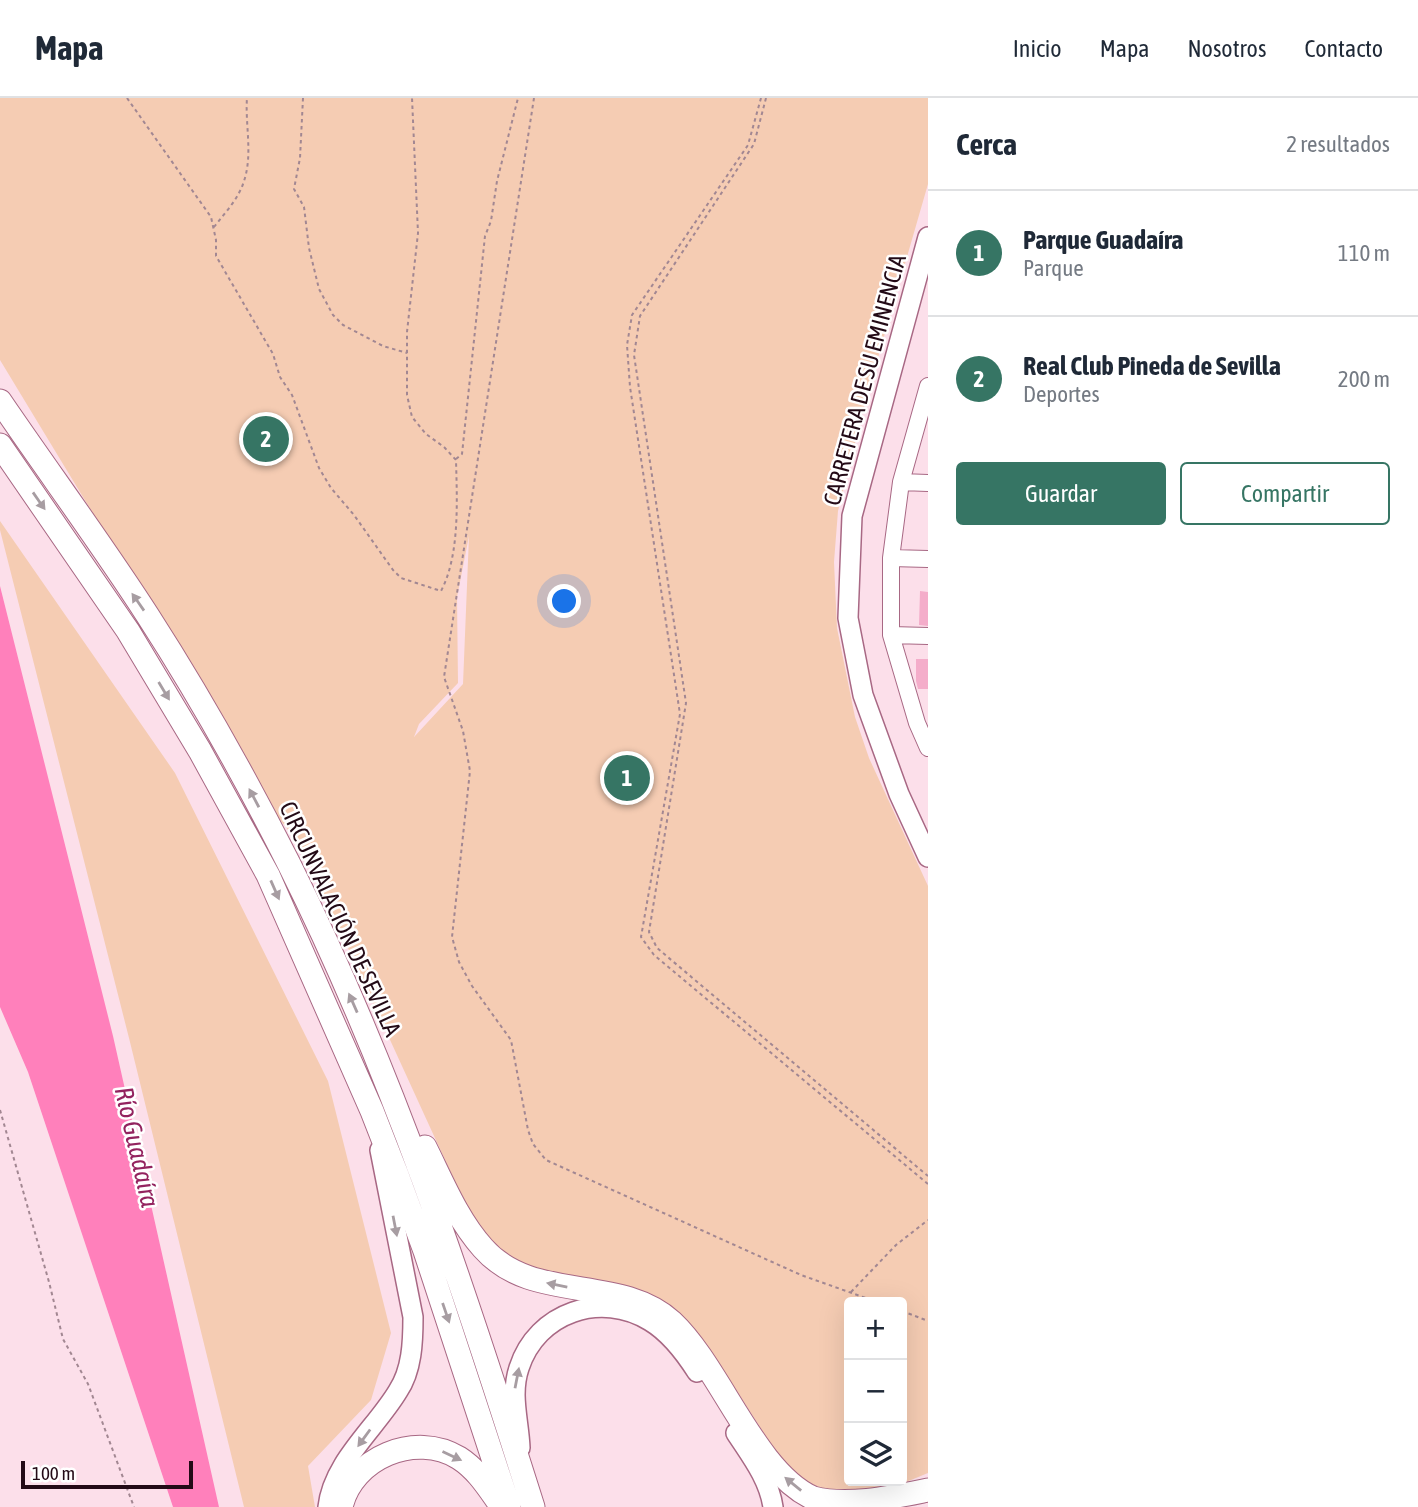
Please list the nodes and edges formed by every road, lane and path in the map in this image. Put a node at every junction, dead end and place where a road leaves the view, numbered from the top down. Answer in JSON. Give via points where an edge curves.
{"nodes":[{"id":1,"x":127,"y":98,"type":"edge"},
{"id":2,"x":247,"y":98,"type":"edge"},
{"id":3,"x":303,"y":98,"type":"edge"},
{"id":4,"x":412,"y":98,"type":"edge"},
{"id":5,"x":518,"y":98,"type":"edge"},
{"id":6,"x":534,"y":98,"type":"edge"},
{"id":7,"x":761,"y":98,"type":"edge"},
{"id":8,"x":766,"y":98,"type":"edge"},
{"id":9,"x":213,"y":228,"type":"junction"},
{"id":10,"x":928,"y":237,"type":"edge"},
{"id":11,"x":407,"y":353,"type":"junction"},
{"id":12,"x":928,"y":386,"type":"edge"},
{"id":13,"x":0,"y":401,"type":"edge"},
{"id":14,"x":0,"y":445,"type":"edge"},
{"id":15,"x":456,"y":460,"type":"junction"},
{"id":16,"x":901,"y":482,"type":"junction"},
{"id":17,"x":928,"y":483,"type":"edge"},
{"id":18,"x":891,"y":558,"type":"junction"},
{"id":19,"x":928,"y":559,"type":"edge"},
{"id":20,"x":891,"y":635,"type":"junction"},
{"id":21,"x":928,"y":636,"type":"edge"},
{"id":22,"x":923,"y":723,"type":"edge"},
{"id":23,"x":928,"y":748,"type":"edge"},
{"id":24,"x":928,"y":857,"type":"edge"},
{"id":25,"x":372,"y":1046,"type":"junction"},
{"id":26,"x":0,"y":1110,"type":"edge"},
{"id":27,"x":372,"y":1111,"type":"junction"},
{"id":28,"x":928,"y":1176,"type":"edge"},
{"id":29,"x":928,"y":1184,"type":"edge"},
{"id":30,"x":928,"y":1220,"type":"edge"},
{"id":31,"x":850,"y":1293,"type":"junction"},
{"id":32,"x":862,"y":1297,"type":"edge"},
{"id":33,"x":907,"y":1313,"type":"edge"},
{"id":34,"x":928,"y":1321,"type":"edge"},
{"id":35,"x":521,"y":1470,"type":"junction"},
{"id":36,"x":928,"y":1491,"type":"edge"},
{"id":37,"x":134,"y":1507,"type":"edge"},
{"id":38,"x":328,"y":1507,"type":"edge"},
{"id":39,"x":341,"y":1507,"type":"edge"},
{"id":40,"x":502,"y":1507,"type":"edge"},
{"id":41,"x":509,"y":1507,"type":"edge"},
{"id":42,"x":533,"y":1507,"type":"edge"},
{"id":43,"x":773,"y":1507,"type":"edge"},
{"id":44,"x":901,"y":1507,"type":"edge"}],
"edges":[{"from":1,"to":9,"type":"path","via":[[211,217]]},
{"from":2,"to":9,"type":"path","via":[[244,180]]},
{"from":3,"to":11,"type":"path","via":[[294,189],[304,207],[319,289],[344,325]]},
{"from":4,"to":11,"type":"path","via":[[418,233]]},
{"from":5,"to":15,"type":"path","via":[[485,236],[462,454]]},
{"from":6,"to":31,"type":"path","via":[[444,677],[463,731],[470,771],[452,937],[472,986],[511,1040],[528,1130],[546,1160]]},
{"from":7,"to":29,"type":"path","via":[[748,145],[632,316],[627,345],[680,714],[641,937],[654,955]]},
{"from":8,"to":28,"type":"path","via":[[754,144],[640,316],[636,337],[634,355],[686,703],[649,932],[657,948]]},
{"from":9,"to":15,"type":"path","via":[[216,256],[292,394],[331,488],[401,578],[441,591],[453,545]]},
{"from":10,"to":24,"type":"main road","name":"CARRETERA DE SU EMINENCIA","via":[[852,516],[848,618],[863,695]]},
{"from":11,"to":15,"type":"path","via":[[412,417]]},
{"from":12,"to":16,"type":"street"},
{"from":25,"to":13,"type":"highway","name":"CIRCUNVALACIÓN DE SEVILLA","one_way":true,"via":[[288,863],[222,739],[148,617]]},
{"from":14,"to":27,"type":"highway","name":"CIRCUNVALACIÓN DE SEVILLA","one_way":true,"via":[[128,631],[206,762],[268,875]]},
{"from":16,"to":17,"type":"street"},
{"from":16,"to":18,"type":"street"},
{"from":18,"to":19,"type":"street"},
{"from":18,"to":20,"type":"street"},
{"from":20,"to":21,"type":"street"},
{"from":20,"to":22,"type":"street"},
{"from":22,"to":23,"type":"street"},
{"from":25,"to":35,"type":"highway","name":"CIRCUNVALACIÓN DE SEVILLA","via":[[449,1249]]},
{"from":36,"to":25,"type":"highway","one_way":true,"via":[[844,1505],[814,1499],[790,1484],[767,1457],[690,1342],[670,1321],[631,1299],[552,1285],[502,1265],[463,1222]]},
{"from":26,"to":37,"type":"path","via":[[63,1339],[89,1384]]},
{"from":27,"to":38,"type":"main road","one_way":true,"via":[[413,1317],[413,1341],[399,1390],[343,1466]]},
{"from":27,"to":41,"type":"highway","name":"CIRCUNVALACIÓN DE SEVILLA","one_way":true,"via":[[425,1251]]},
{"from":30,"to":31,"type":"path","via":[[896,1245]]},
{"from":31,"to":32,"type":"path"},
{"from":33,"to":34,"type":"path"},
{"from":35,"to":42,"type":"highway","name":"CIRCUNVALACIÓN DE SEVILLA"},
{"from":35,"to":43,"type":"main road","one_way":true,"via":[[513,1398],[519,1368],[532,1341],[567,1314],[608,1306],[651,1321],[690,1360],[762,1473]]},
{"from":36,"to":44,"type":"main road"},
{"from":39,"to":40,"type":"highway","one_way":true,"via":[[356,1475],[375,1458],[403,1448],[432,1448],[457,1457],[476,1472]]}]}
